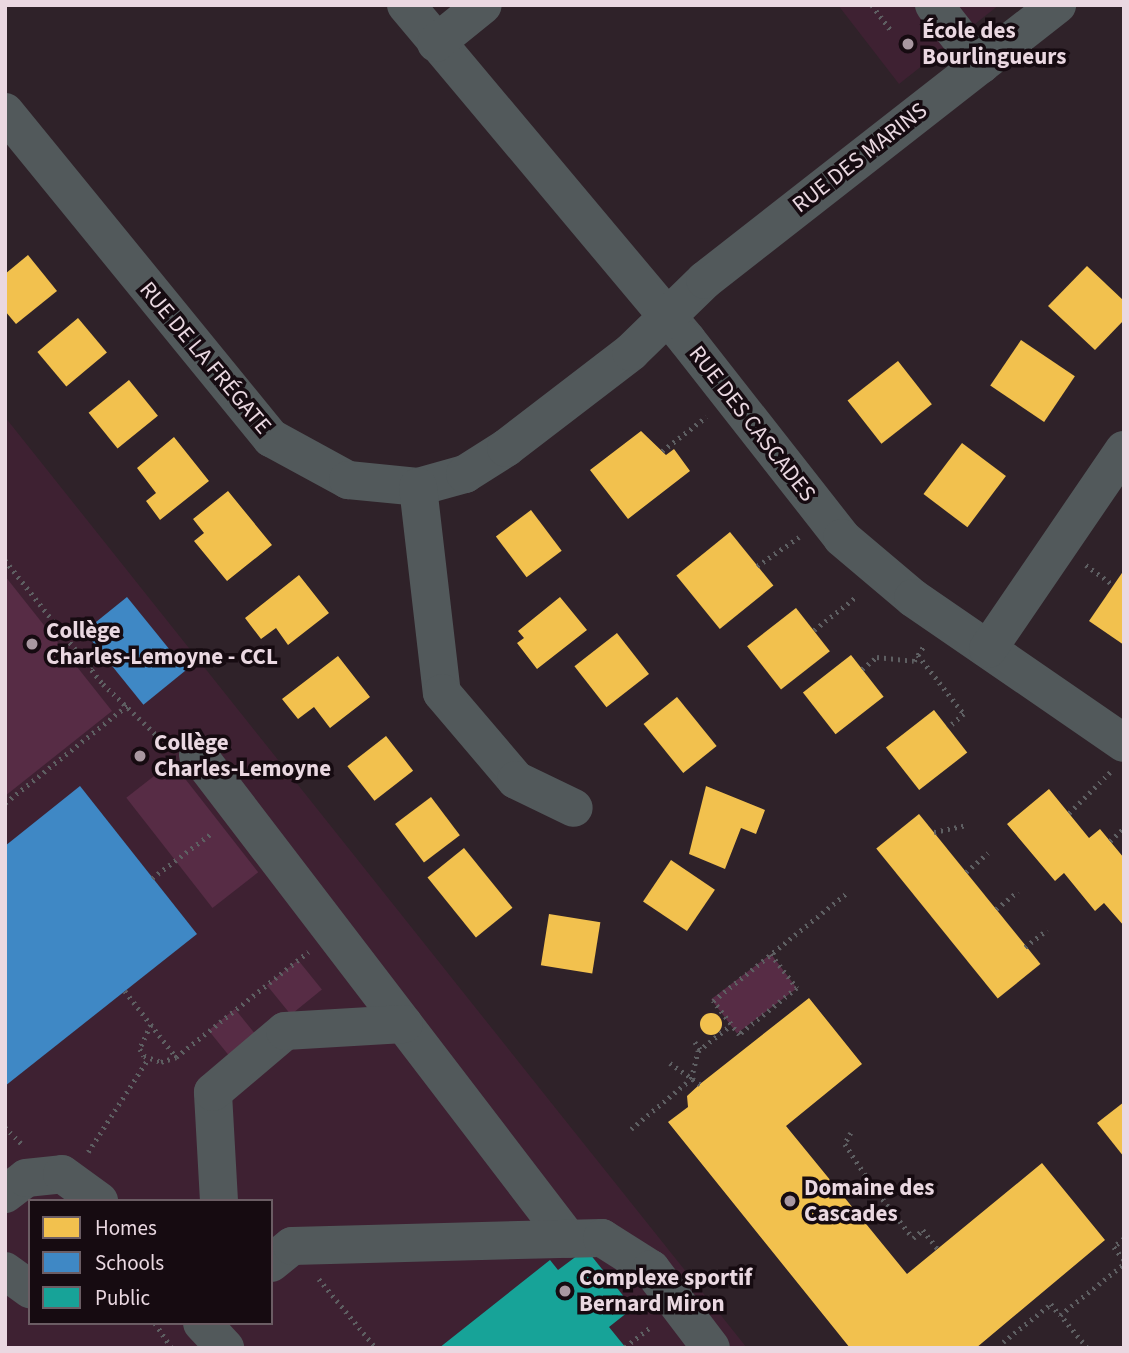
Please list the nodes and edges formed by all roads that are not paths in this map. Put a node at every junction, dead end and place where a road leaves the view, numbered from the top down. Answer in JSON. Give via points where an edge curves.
{"nodes":[{"id":1,"x":405,"y":5,"type":"edge"},
{"id":2,"x":483,"y":5,"type":"edge"},
{"id":3,"x":934,"y":5,"type":"edge"},
{"id":4,"x":1057,"y":5,"type":"edge"},
{"id":5,"x":436,"y":43,"type":"junction"},
{"id":6,"x":981,"y":65,"type":"junction"},
{"id":7,"x":5,"y":112,"type":"edge"},
{"id":8,"x":667,"y":316,"type":"junction"},
{"id":9,"x":1124,"y":450,"type":"edge"},
{"id":10,"x":418,"y":487,"type":"junction"},
{"id":11,"x":988,"y":649,"type":"junction"},
{"id":12,"x":183,"y":751,"type":"road end"},
{"id":13,"x":1119,"y":754,"type":"edge"},
{"id":14,"x":574,"y":808,"type":"dead end"},
{"id":15,"x":404,"y":1024,"type":"junction"},
{"id":16,"x":5,"y":1194,"type":"edge"},
{"id":17,"x":96,"y":1199,"type":"edge"},
{"id":18,"x":219,"y":1199,"type":"edge"},
{"id":19,"x":568,"y":1239,"type":"junction"},
{"id":20,"x":273,"y":1261,"type":"edge"},
{"id":21,"x":5,"y":1272,"type":"edge"},
{"id":22,"x":28,"y":1288,"type":"edge"},
{"id":23,"x":204,"y":1325,"type":"edge"},
{"id":24,"x":225,"y":1348,"type":"edge"},
{"id":25,"x":711,"y":1348,"type":"edge"}],
"edges":[{"from":1,"to":5,"type":"street","name":"RUE DES CASCADES"},
{"from":2,"to":5,"type":"street"},
{"from":3,"to":6,"type":"street"},
{"from":4,"to":6,"type":"street","name":"RUE DES MARINS"},
{"from":5,"to":8,"type":"street","name":"RUE DES CASCADES"},
{"from":6,"to":8,"type":"street","name":"RUE DES MARINS","via":[[705,279]]},
{"from":7,"to":10,"type":"street","name":"RUE DE LA FRÉGATE","via":[[271,438],[348,480]]},
{"from":8,"to":10,"type":"street","name":"RUE DE LA FRÉGATE","via":[[631,352],[487,463]]},
{"from":8,"to":11,"type":"street","name":"RUE DES CASCADES","via":[[842,538]]},
{"from":9,"to":11,"type":"street"},
{"from":10,"to":14,"type":"street","via":[[442,694],[516,780]]},
{"from":11,"to":13,"type":"street","name":"RUE DES CASCADES"},
{"from":12,"to":15,"type":"street"},
{"from":15,"to":18,"type":"street","via":[[285,1031],[213,1092]]},
{"from":15,"to":19,"type":"street"},
{"from":16,"to":17,"type":"street","via":[[26,1178],[62,1174]]},
{"from":19,"to":20,"type":"street","via":[[292,1246]]},
{"from":19,"to":25,"type":"street","via":[[602,1238],[637,1257]]},
{"from":21,"to":22,"type":"street"},
{"from":23,"to":24,"type":"street"}]}
